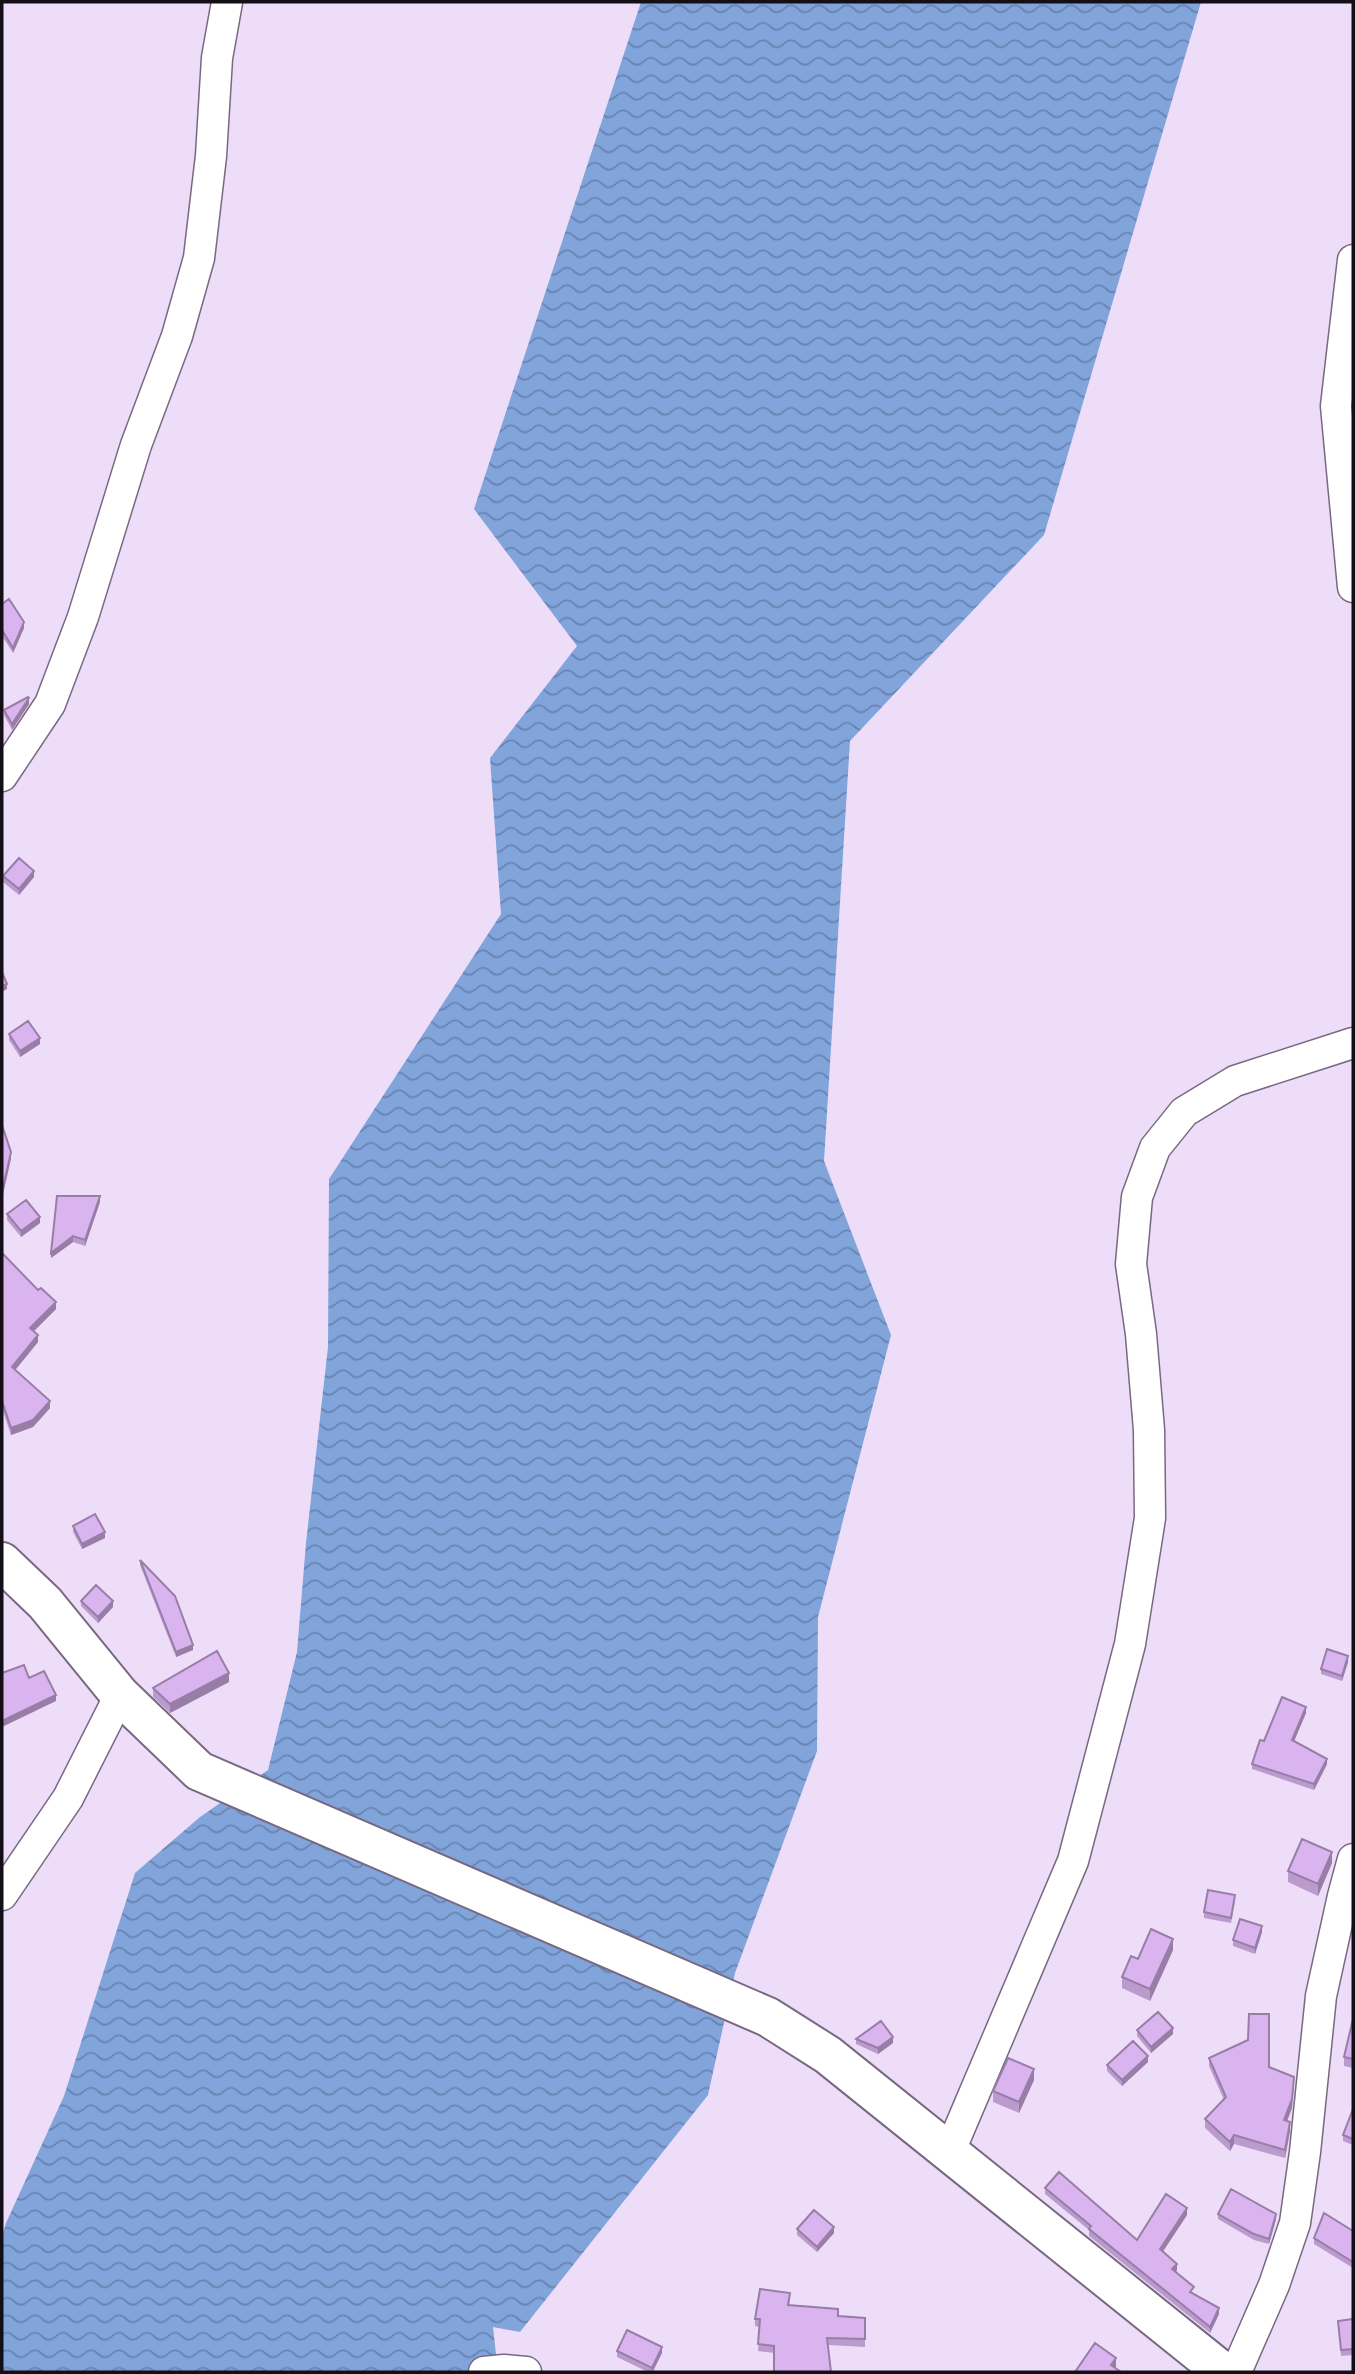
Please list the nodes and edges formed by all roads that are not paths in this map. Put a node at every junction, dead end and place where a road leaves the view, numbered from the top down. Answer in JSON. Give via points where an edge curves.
{"nodes":[{"id":1,"x":228,"y":2,"type":"edge"},
{"id":2,"x":1353,"y":260,"type":"edge"},
{"id":3,"x":1353,"y":587,"type":"edge"},
{"id":4,"x":2,"y":776,"type":"edge"},
{"id":5,"x":1353,"y":1043,"type":"edge"},
{"id":6,"x":2,"y":1562,"type":"edge"},
{"id":7,"x":120,"y":1695,"type":"junction"},
{"id":8,"x":1353,"y":1858,"type":"edge"},
{"id":9,"x":2,"y":1895,"type":"edge"},
{"id":10,"x":949,"y":2152,"type":"junction"},
{"id":11,"x":484,"y":2372,"type":"edge"},
{"id":12,"x":526,"y":2372,"type":"edge"},
{"id":13,"x":1223,"y":2372,"type":"edge"},
{"id":14,"x":1236,"y":2372,"type":"edge"}],
"edges":[{"from":1,"to":4,"type":"street","via":[[217,58],[199,258],[181,323],[50,704]]},
{"from":2,"to":3,"type":"street","via":[[1336,406]]},
{"from":5,"to":10,"type":"street","via":[[1234,1081],[1184,1112],[1155,1148],[1137,1197],[1131,1264],[1149,1430],[1150,1518],[1130,1644],[1073,1861]]},
{"from":6,"to":7,"type":"street","via":[[45,1603]]},
{"from":7,"to":9,"type":"street","via":[[68,1798]]},
{"from":7,"to":10,"type":"street","via":[[199,1771],[768,2017],[828,2055]]},
{"from":8,"to":14,"type":"street","via":[[1321,1996],[1295,2223]]},
{"from":10,"to":13,"type":"street"},
{"from":11,"to":12,"type":"street"}]}
